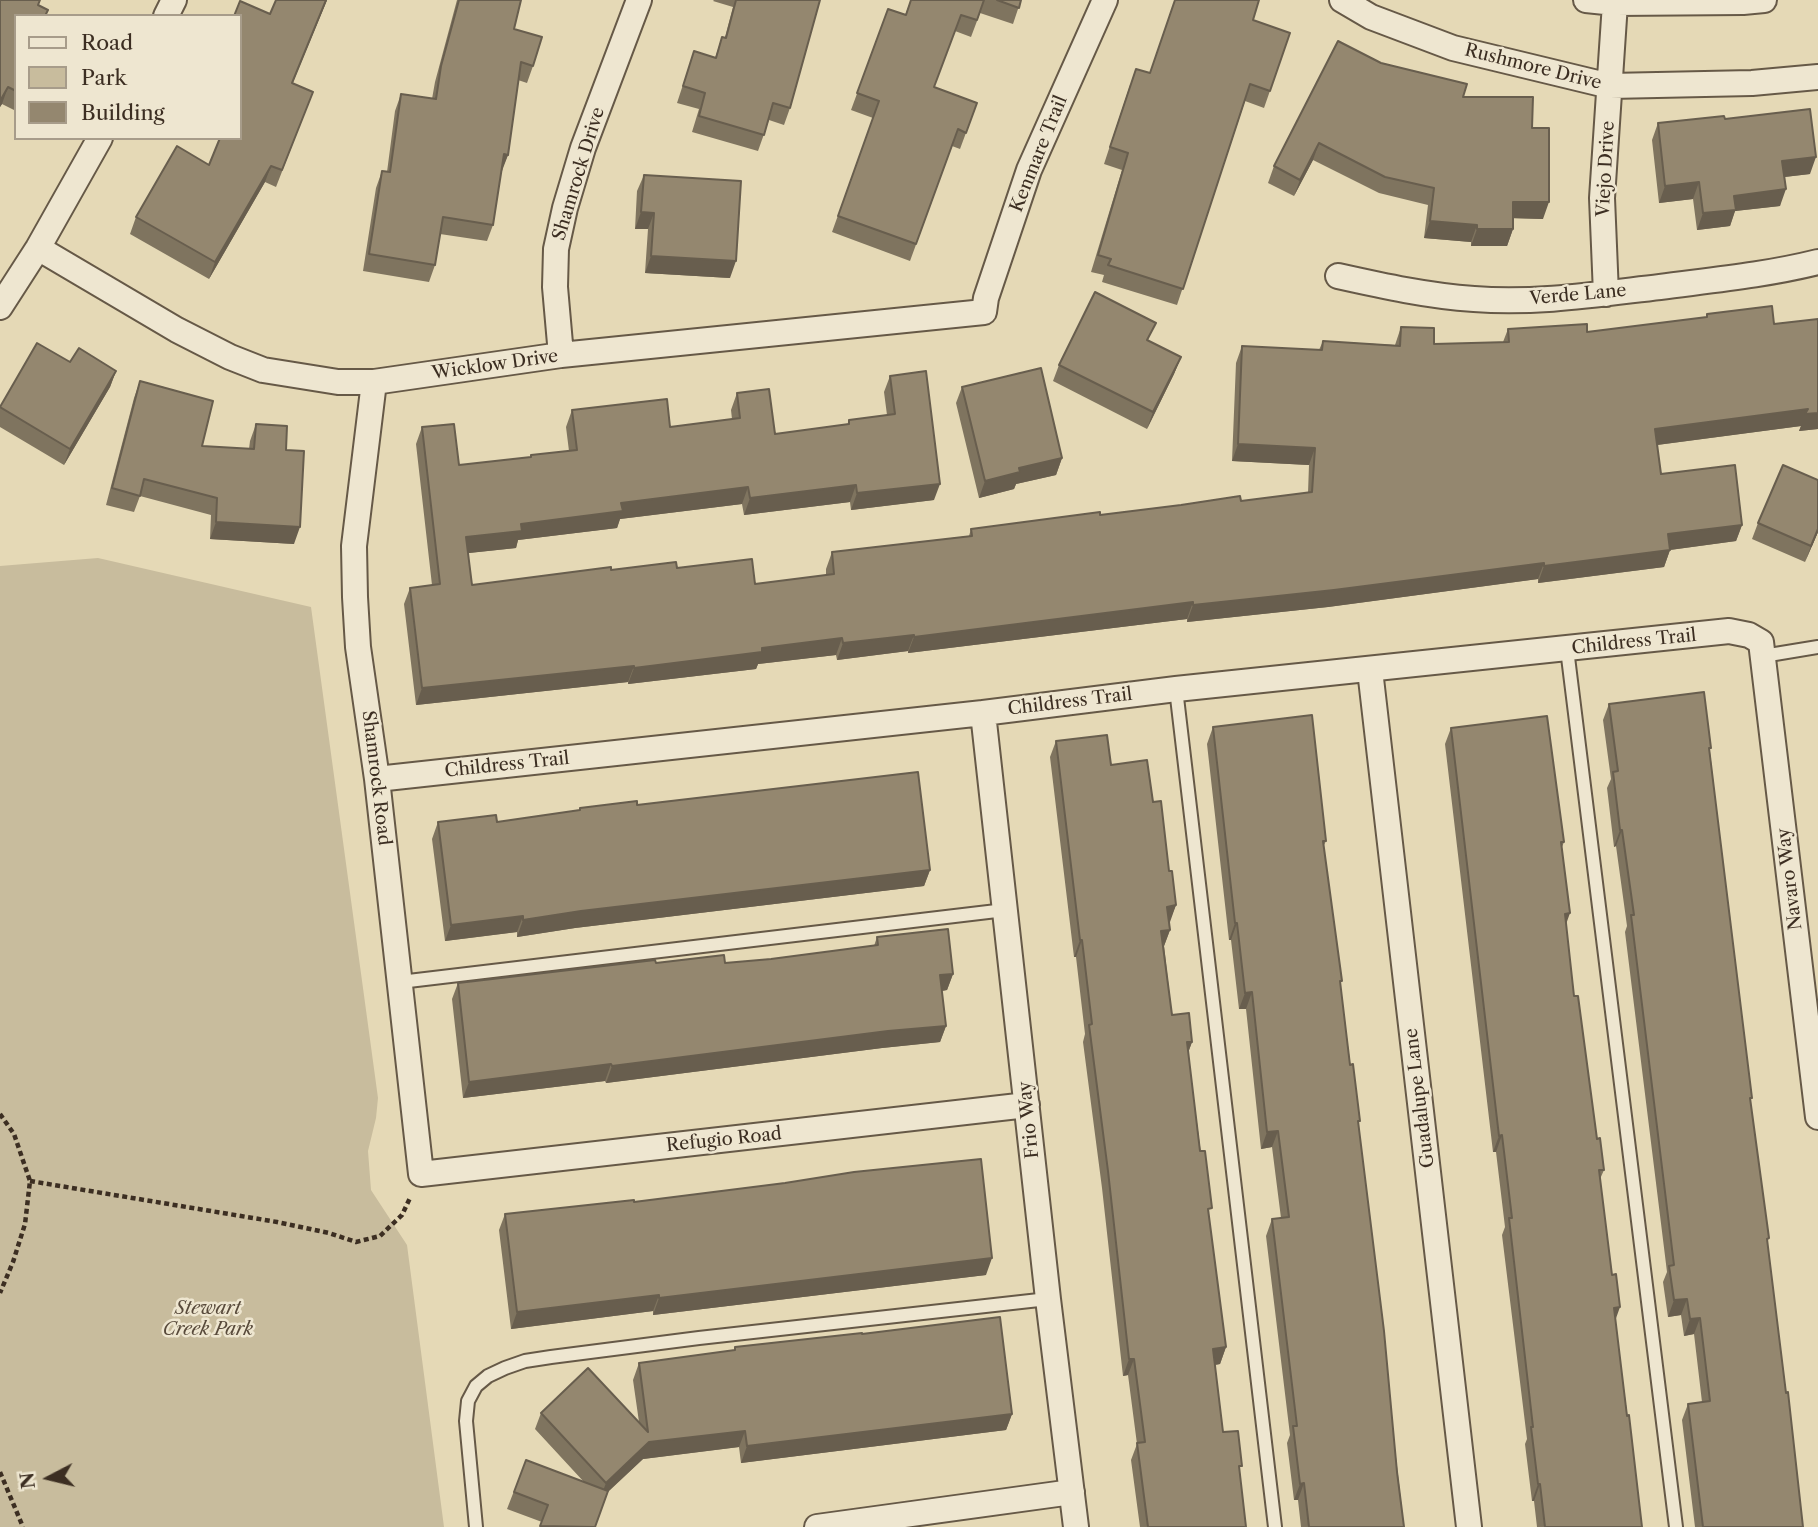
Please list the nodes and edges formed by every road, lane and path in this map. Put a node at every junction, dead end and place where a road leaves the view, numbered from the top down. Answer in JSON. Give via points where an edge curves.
{"nodes":[{"id":1,"x":639,"y":0,"type":"edge"},
{"id":2,"x":1105,"y":0,"type":"edge"},
{"id":3,"x":1342,"y":0,"type":"edge"},
{"id":4,"x":1586,"y":0,"type":"edge"},
{"id":5,"x":1764,"y":0,"type":"edge"},
{"id":6,"x":1615,"y":3,"type":"junction"},
{"id":7,"x":1818,"y":77,"type":"edge"},
{"id":8,"x":1610,"y":86,"type":"junction"},
{"id":9,"x":99,"y":140,"type":"edge"},
{"id":10,"x":38,"y":248,"type":"junction"},
{"id":11,"x":1818,"y":262,"type":"edge"},
{"id":12,"x":1338,"y":276,"type":"dead end"},
{"id":13,"x":1606,"y":294,"type":"junction"},
{"id":14,"x":0,"y":307,"type":"edge"},
{"id":15,"x":984,"y":313,"type":"joint"},
{"id":16,"x":561,"y":355,"type":"junction"},
{"id":17,"x":374,"y":382,"type":"junction"},
{"id":18,"x":1818,"y":648,"type":"edge"},
{"id":19,"x":1567,"y":649,"type":"junction"},
{"id":20,"x":1762,"y":649,"type":"junction"},
{"id":21,"x":1370,"y":670,"type":"junction"},
{"id":22,"x":1176,"y":689,"type":"junction"},
{"id":23,"x":983,"y":713,"type":"junction"},
{"id":24,"x":377,"y":779,"type":"junction"},
{"id":25,"x":1005,"y":910,"type":"junction"},
{"id":26,"x":400,"y":982,"type":"junction"},
{"id":27,"x":1027,"y":1105,"type":"junction"},
{"id":28,"x":0,"y":1114,"type":"edge"},
{"id":29,"x":1818,"y":1117,"type":"edge"},
{"id":30,"x":421,"y":1174,"type":"junction"},
{"id":31,"x":30,"y":1181,"type":"junction"},
{"id":32,"x":0,"y":1293,"type":"edge"},
{"id":33,"x":1048,"y":1299,"type":"junction"},
{"id":34,"x":0,"y":1472,"type":"edge"},
{"id":35,"x":1072,"y":1492,"type":"junction"},
{"id":36,"x":879,"y":1523,"type":"edge"},
{"id":37,"x":23,"y":1527,"type":"edge"},
{"id":38,"x":476,"y":1527,"type":"edge"},
{"id":39,"x":817,"y":1527,"type":"edge"},
{"id":40,"x":1076,"y":1527,"type":"edge"},
{"id":41,"x":1275,"y":1527,"type":"edge"},
{"id":42,"x":1469,"y":1527,"type":"edge"},
{"id":43,"x":1676,"y":1527,"type":"edge"}],
"edges":[{"from":1,"to":16,"type":"street","name":"Shamrock Drive","via":[[583,148],[562,221],[555,287]]},
{"from":2,"to":15,"type":"street","name":"Kenmare Trail","via":[[1029,170]]},
{"from":3,"to":8,"type":"street","name":"Rushmore Drive","via":[[1371,17],[1454,48]]},
{"from":4,"to":6,"type":"street"},
{"from":5,"to":6,"type":"street"},
{"from":6,"to":8,"type":"street","name":"Viejo Drive"},
{"from":7,"to":8,"type":"street","name":"Rushmore Drive"},
{"from":8,"to":13,"type":"street","name":"Viejo Drive","via":[[1602,198]]},
{"from":9,"to":10,"type":"street"},
{"from":10,"to":14,"type":"street"},
{"from":10,"to":17,"type":"street","name":"Wicklow Drive","via":[[230,357],[300,377]]},
{"from":11,"to":13,"type":"street","name":"Verde Lane","via":[[1784,271]]},
{"from":12,"to":13,"type":"street","name":"Verde Lane","via":[[1405,291],[1475,299],[1516,301]]},
{"from":15,"to":16,"type":"street","name":"Wicklow Drive"},
{"from":16,"to":17,"type":"street","name":"Wicklow Drive"},
{"from":17,"to":24,"type":"street","name":"Shamrock Road","via":[[354,546],[358,647]]},
{"from":18,"to":20,"type":"lane"},
{"from":19,"to":20,"type":"street","name":"Childress Trail","via":[[1729,631],[1748,635]]},
{"from":19,"to":21,"type":"street","name":"Childress Trail"},
{"from":19,"to":43,"type":"lane"},
{"from":20,"to":29,"type":"street","name":"Navaro Way"},
{"from":21,"to":22,"type":"street","name":"Childress Trail"},
{"from":21,"to":42,"type":"street","name":"Guadalupe Lane"},
{"from":22,"to":23,"type":"street","name":"Childress Trail"},
{"from":22,"to":41,"type":"lane"},
{"from":23,"to":24,"type":"street","name":"Childress Trail"},
{"from":23,"to":25,"type":"street","name":"Frio Way"},
{"from":24,"to":26,"type":"street","name":"Shamrock Road"},
{"from":25,"to":26,"type":"lane"},
{"from":25,"to":27,"type":"street","name":"Frio Way"},
{"from":26,"to":30,"type":"street","name":"Shamrock Road"},
{"from":27,"to":30,"type":"street","name":"Refugio Road"},
{"from":27,"to":33,"type":"street","name":"Frio Way"},
{"from":28,"to":31,"type":"path","via":[[14,1134]]},
{"from":30,"to":31,"type":"path","via":[[402,1215],[380,1236],[356,1242],[277,1222]]},
{"from":31,"to":32,"type":"path","via":[[25,1224]]},
{"from":33,"to":35,"type":"street","name":"Frio Way"},
{"from":33,"to":38,"type":"lane","via":[[565,1355],[505,1368],[476,1386],[468,1401]]},
{"from":34,"to":37,"type":"path"},
{"from":35,"to":36,"type":"street"},
{"from":35,"to":40,"type":"street","name":"Frio Way"},
{"from":36,"to":39,"type":"street"}]}
